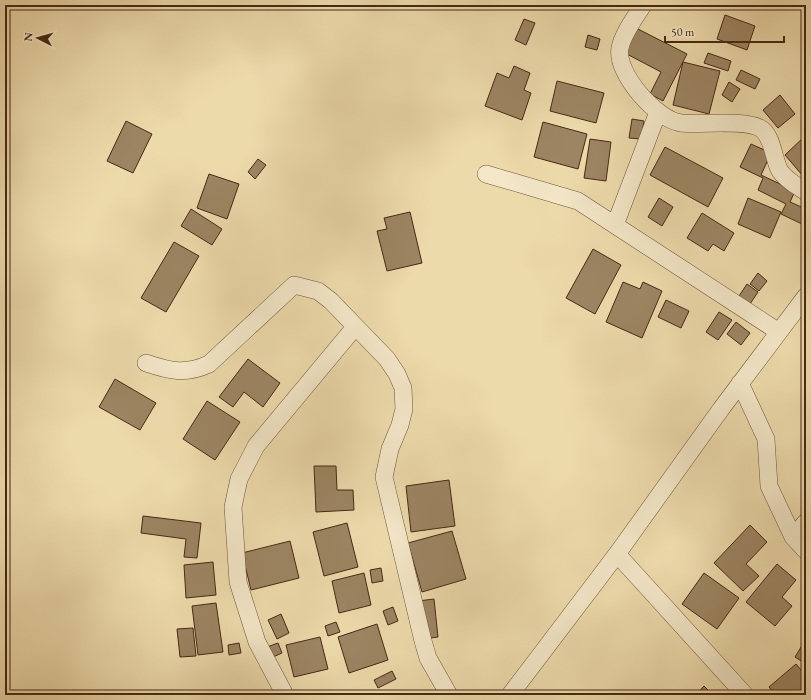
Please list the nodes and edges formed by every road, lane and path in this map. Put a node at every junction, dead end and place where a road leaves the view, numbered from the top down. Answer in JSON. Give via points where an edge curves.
{"nodes":[{"id":1,"x":643,"y":5,"type":"edge"},
{"id":2,"x":658,"y":112,"type":"junction"},
{"id":3,"x":486,"y":174,"type":"dead end"},
{"id":4,"x":806,"y":192,"type":"edge"},
{"id":5,"x":615,"y":225,"type":"junction"},
{"id":6,"x":806,"y":296,"type":"edge"},
{"id":7,"x":355,"y":327,"type":"junction"},
{"id":8,"x":779,"y":332,"type":"junction"},
{"id":9,"x":146,"y":363,"type":"dead end"},
{"id":10,"x":740,"y":383,"type":"junction"},
{"id":11,"x":806,"y":522,"type":"edge"},
{"id":12,"x":793,"y":537,"type":"junction"},
{"id":13,"x":806,"y":551,"type":"edge"},
{"id":14,"x":617,"y":554,"type":"junction"},
{"id":15,"x":284,"y":695,"type":"edge"},
{"id":16,"x":448,"y":695,"type":"edge"},
{"id":17,"x":510,"y":695,"type":"edge"},
{"id":18,"x":745,"y":695,"type":"edge"}],
"edges":[{"from":1,"to":2,"type":"street","via":[[620,48],[621,60],[627,76]]},
{"from":2,"to":4,"type":"street","via":[[680,123],[749,125],[760,128],[768,138],[780,171]]},
{"from":2,"to":5,"type":"street"},
{"from":3,"to":5,"type":"street","via":[[578,201]]},
{"from":5,"to":8,"type":"street"},
{"from":6,"to":8,"type":"street"},
{"from":7,"to":9,"type":"street","via":[[318,291],[294,285],[209,364],[185,372]]},
{"from":7,"to":15,"type":"street","via":[[256,446],[239,479],[233,507],[238,582],[257,642]]},
{"from":7,"to":16,"type":"street","via":[[387,359],[403,388],[404,409],[390,449],[384,477],[423,641],[428,658]]},
{"from":8,"to":10,"type":"street"},
{"from":10,"to":12,"type":"street","via":[[766,439],[769,486]]},
{"from":10,"to":14,"type":"street"},
{"from":11,"to":12,"type":"street"},
{"from":12,"to":13,"type":"street"},
{"from":14,"to":17,"type":"street"},
{"from":14,"to":18,"type":"street"}]}
